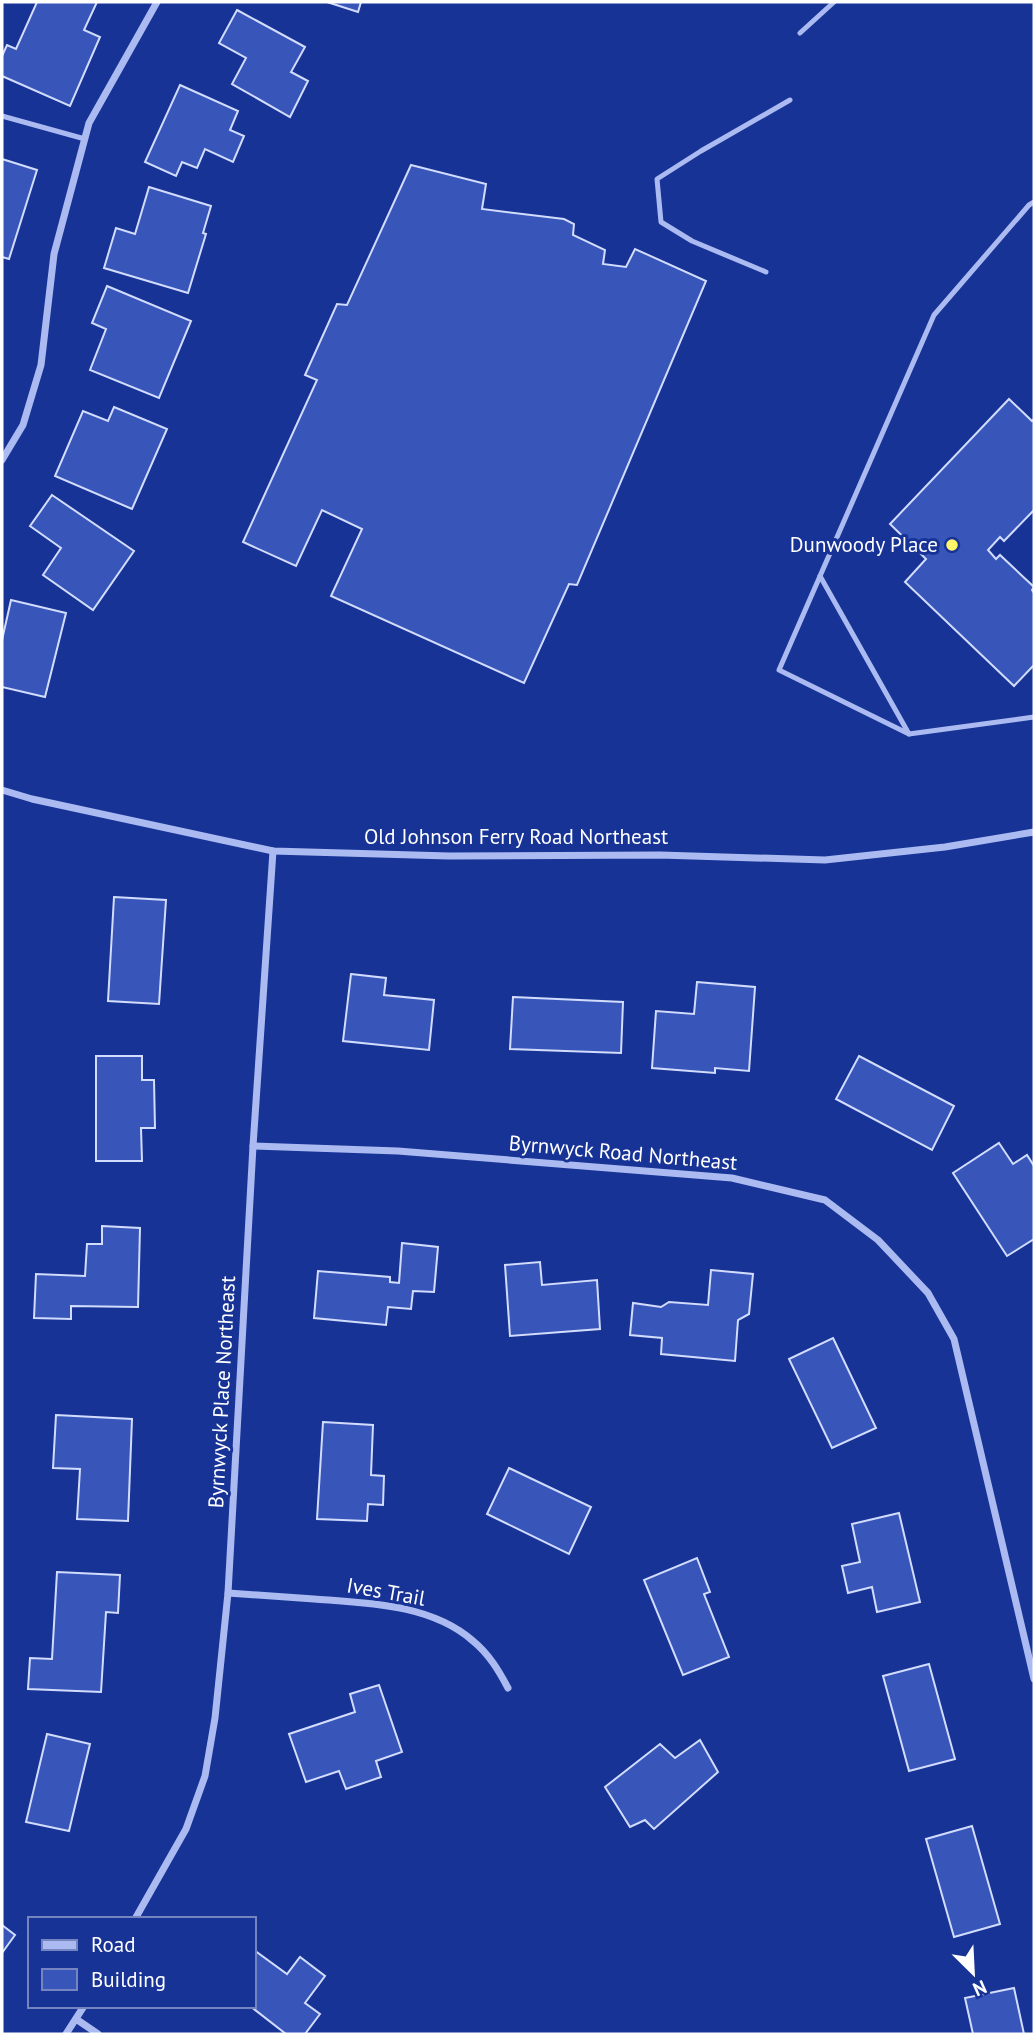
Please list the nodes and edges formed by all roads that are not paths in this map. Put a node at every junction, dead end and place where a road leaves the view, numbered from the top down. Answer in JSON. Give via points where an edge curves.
{"nodes":[{"id":1,"x":157,"y":2,"type":"edge"},
{"id":2,"x":834,"y":2,"type":"edge"},
{"id":3,"x":800,"y":33,"type":"dead end"},
{"id":4,"x":790,"y":100,"type":"dead end"},
{"id":5,"x":2,"y":116,"type":"edge"},
{"id":6,"x":85,"y":139,"type":"junction"},
{"id":7,"x":1034,"y":202,"type":"edge"},
{"id":8,"x":766,"y":272,"type":"dead end"},
{"id":9,"x":2,"y":460,"type":"edge"},
{"id":10,"x":820,"y":576,"type":"junction"},
{"id":11,"x":1034,"y":717,"type":"edge"},
{"id":12,"x":909,"y":734,"type":"junction"},
{"id":13,"x":2,"y":790,"type":"edge"},
{"id":14,"x":1034,"y":832,"type":"edge"},
{"id":15,"x":273,"y":851,"type":"junction"},
{"id":16,"x":253,"y":1146,"type":"junction"},
{"id":17,"x":228,"y":1593,"type":"junction"},
{"id":18,"x":1034,"y":1679,"type":"edge"},
{"id":19,"x":509,"y":1688,"type":"dead end"},
{"id":20,"x":136,"y":1917,"type":"edge"},
{"id":21,"x":83,"y":2008,"type":"edge"},
{"id":22,"x":76,"y":2019,"type":"junction"},
{"id":23,"x":66,"y":2034,"type":"edge"},
{"id":24,"x":98,"y":2034,"type":"edge"}],
"edges":[{"from":1,"to":6,"type":"street","via":[[89,123]]},
{"from":2,"to":3,"type":"lane"},
{"from":4,"to":8,"type":"lane","via":[[657,179],[661,222],[692,241]]},
{"from":5,"to":6,"type":"lane"},
{"from":6,"to":9,"type":"street","via":[[54,254],[41,365],[23,425]]},
{"from":7,"to":10,"type":"lane","via":[[933,315]]},
{"from":10,"to":12,"type":"lane"},
{"from":10,"to":12,"type":"lane","via":[[779,670]]},
{"from":11,"to":12,"type":"lane"},
{"from":13,"to":15,"type":"street","name":"Old Johnson Ferry Road Northeast"},
{"from":14,"to":15,"type":"street","name":"Old Johnson Ferry Road Northeast","via":[[825,860]]},
{"from":15,"to":16,"type":"street","name":"Byrnwyck Place Northeast"},
{"from":16,"to":17,"type":"street","name":"Byrnwyck Place Northeast"},
{"from":16,"to":18,"type":"street","name":"Byrnwyck Road Northeast","via":[[398,1151],[732,1178],[825,1200],[878,1240],[928,1293],[954,1339]]},
{"from":17,"to":19,"type":"street","name":"Ives Trail","via":[[366,1603],[420,1613],[473,1640]]},
{"from":17,"to":20,"type":"street","name":"Byrnwyck Place Northeast","via":[[205,1776],[186,1829]]},
{"from":21,"to":22,"type":"street"},
{"from":22,"to":23,"type":"street"},
{"from":22,"to":24,"type":"street"}]}
